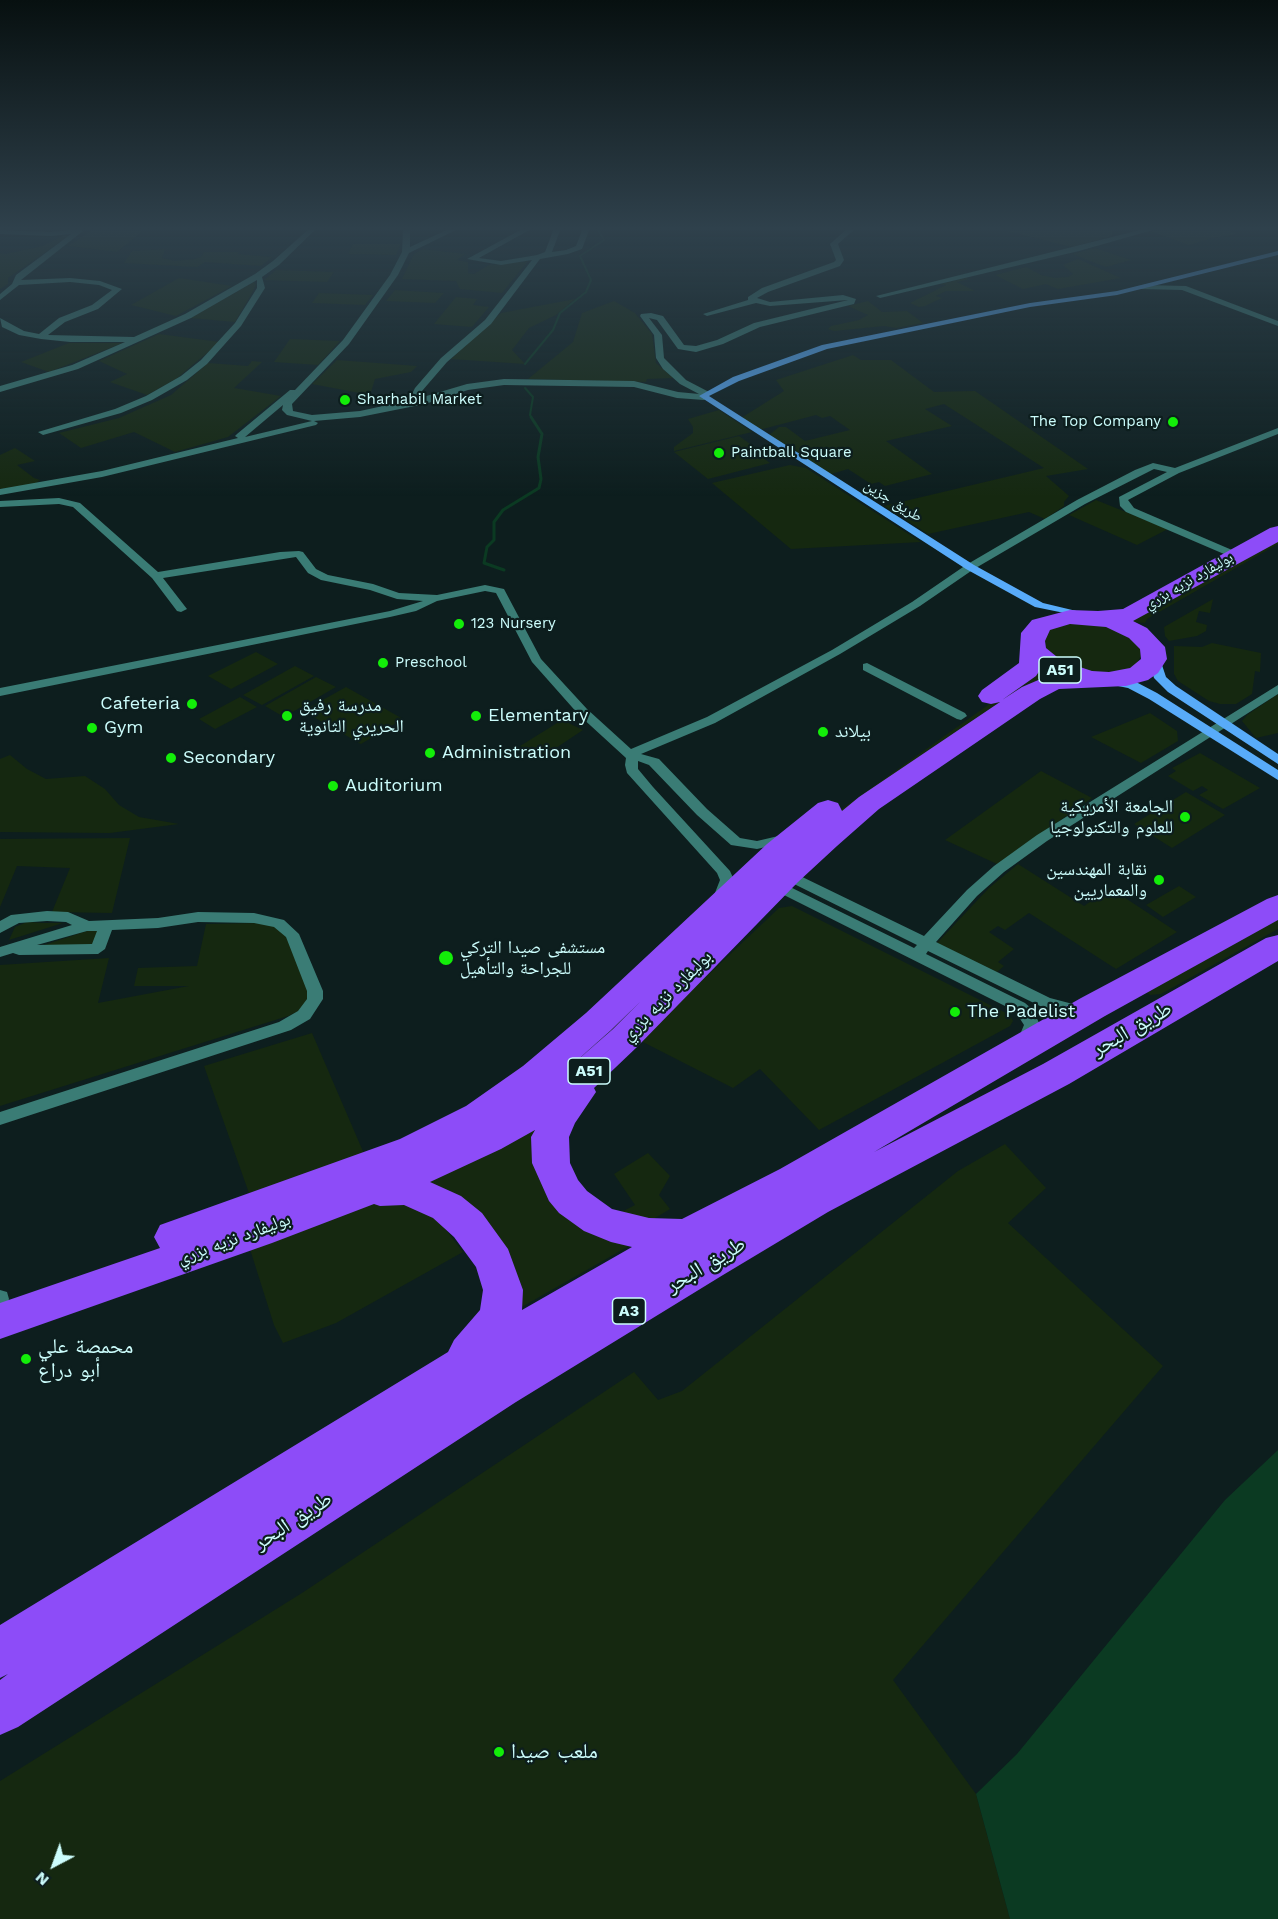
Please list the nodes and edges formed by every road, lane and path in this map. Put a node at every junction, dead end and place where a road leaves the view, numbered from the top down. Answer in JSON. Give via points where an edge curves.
{"nodes":[{"id":1,"x":68,"y":318,"type":"edge"},
{"id":2,"x":185,"y":318,"type":"edge"},
{"id":3,"x":242,"y":318,"type":"edge"},
{"id":4,"x":364,"y":318,"type":"edge"},
{"id":5,"x":491,"y":318,"type":"edge"},
{"id":6,"x":645,"y":318,"type":"edge"},
{"id":7,"x":659,"y":318,"type":"edge"},
{"id":8,"x":790,"y":318,"type":"edge"},
{"id":9,"x":969,"y":318,"type":"edge"},
{"id":10,"x":1261,"y":318,"type":"edge"},
{"id":11,"x":0,"y":320,"type":"edge"},
{"id":12,"x":1278,"y":324,"type":"edge"},
{"id":13,"x":41,"y":337,"type":"junction"},
{"id":14,"x":140,"y":339,"type":"junction"},
{"id":15,"x":303,"y":386,"type":"junction"},
{"id":16,"x":421,"y":387,"type":"junction"},
{"id":17,"x":0,"y":389,"type":"edge"},
{"id":18,"x":705,"y":396,"type":"junction"},
{"id":19,"x":421,"y":402,"type":"junction"},
{"id":20,"x":269,"y":410,"type":"junction"},
{"id":21,"x":381,"y":410,"type":"junction"},
{"id":22,"x":290,"y":412,"type":"junction"},
{"id":23,"x":354,"y":416,"type":"junction"},
{"id":24,"x":312,"y":418,"type":"junction"},
{"id":25,"x":254,"y":426,"type":"junction"},
{"id":26,"x":288,"y":427,"type":"junction"},
{"id":27,"x":1278,"y":431,"type":"edge"},
{"id":28,"x":43,"y":432,"type":"dead end"},
{"id":29,"x":264,"y":433,"type":"junction"},
{"id":30,"x":235,"y":441,"type":"junction"},
{"id":31,"x":1176,"y":471,"type":"junction"},
{"id":32,"x":0,"y":492,"type":"edge"},
{"id":33,"x":0,"y":504,"type":"edge"},
{"id":34,"x":1278,"y":533,"type":"edge"},
{"id":35,"x":1278,"y":550,"type":"edge"},
{"id":36,"x":1235,"y":555,"type":"junction"},
{"id":37,"x":970,"y":567,"type":"junction"},
{"id":38,"x":156,"y":576,"type":"junction"},
{"id":39,"x":437,"y":598,"type":"junction"},
{"id":40,"x":1039,"y":605,"type":"junction"},
{"id":41,"x":181,"y":609,"type":"dead end"},
{"id":42,"x":1092,"y":617,"type":"junction"},
{"id":43,"x":1033,"y":641,"type":"junction"},
{"id":44,"x":1150,"y":650,"type":"junction"},
{"id":45,"x":867,"y":667,"type":"dead end"},
{"id":46,"x":1099,"y":680,"type":"junction"},
{"id":47,"x":1278,"y":689,"type":"edge"},
{"id":48,"x":0,"y":692,"type":"edge"},
{"id":49,"x":961,"y":716,"type":"junction"},
{"id":50,"x":1224,"y":724,"type":"junction"},
{"id":51,"x":1211,"y":733,"type":"junction"},
{"id":52,"x":631,"y":755,"type":"junction"},
{"id":53,"x":1278,"y":760,"type":"edge"},
{"id":54,"x":1278,"y":776,"type":"edge"},
{"id":55,"x":805,"y":828,"type":"junction"},
{"id":56,"x":782,"y":881,"type":"junction"},
{"id":57,"x":1278,"y":906,"type":"edge"},
{"id":58,"x":701,"y":924,"type":"junction"},
{"id":59,"x":106,"y":925,"type":"junction"},
{"id":60,"x":87,"y":926,"type":"junction"},
{"id":61,"x":0,"y":928,"type":"edge"},
{"id":62,"x":1278,"y":946,"type":"edge"},
{"id":63,"x":922,"y":949,"type":"junction"},
{"id":64,"x":2,"y":951,"type":"edge"},
{"id":65,"x":1145,"y":1000,"type":"junction"},
{"id":66,"x":1093,"y":1007,"type":"junction"},
{"id":67,"x":625,"y":1038,"type":"junction"},
{"id":68,"x":1010,"y":1056,"type":"junction"},
{"id":69,"x":0,"y":1119,"type":"edge"},
{"id":70,"x":357,"y":1194,"type":"junction"},
{"id":71,"x":686,"y":1236,"type":"junction"},
{"id":72,"x":3,"y":1309,"type":"edge"},
{"id":73,"x":431,"y":1386,"type":"junction"},
{"id":74,"x":85,"y":1627,"type":"junction"},
{"id":75,"x":0,"y":1653,"type":"edge"},
{"id":76,"x":0,"y":1709,"type":"edge"}],
"edges":[{"from":1,"to":13,"type":"street"},
{"from":2,"to":14,"type":"street"},
{"from":3,"to":28,"type":"street","via":[[204,362],[184,378],[117,411]]},
{"from":4,"to":15,"type":"street","via":[[346,342]]},
{"from":5,"to":16,"type":"street","via":[[444,360]]},
{"from":6,"to":18,"type":"street","via":[[658,335],[660,358],[666,367]]},
{"from":7,"to":8,"type":"street","via":[[681,346],[696,349],[758,325]]},
{"from":9,"to":18,"type":"main road","via":[[825,347],[735,379]]},
{"from":10,"to":12,"type":"street"},
{"from":11,"to":13,"type":"street","via":[[22,333]]},
{"from":13,"to":14,"type":"street"},
{"from":14,"to":17,"type":"street","via":[[75,367]]},
{"from":15,"to":20,"type":"street"},
{"from":15,"to":22,"type":"street","via":[[288,404]]},
{"from":16,"to":19,"type":"street","via":[[416,394]]},
{"from":16,"to":21,"type":"street","via":[[393,399]]},
{"from":18,"to":19,"type":"street","via":[[684,396],[634,384],[504,382]]},
{"from":18,"to":37,"type":"main road","name":"طريق جزين"},
{"from":19,"to":21,"type":"street"},
{"from":19,"to":23,"type":"street"},
{"from":20,"to":22,"type":"street"},
{"from":20,"to":25,"type":"street"},
{"from":21,"to":23,"type":"street"},
{"from":22,"to":24,"type":"street"},
{"from":22,"to":26,"type":"street","via":[[295,422]]},
{"from":23,"to":24,"type":"street"},
{"from":23,"to":26,"type":"street"},
{"from":24,"to":26,"type":"street"},
{"from":25,"to":29,"type":"street"},
{"from":25,"to":30,"type":"street"},
{"from":26,"to":29,"type":"street"},
{"from":27,"to":31,"type":"street"},
{"from":29,"to":30,"type":"street"},
{"from":30,"to":32,"type":"street","via":[[102,474]]},
{"from":31,"to":36,"type":"street","via":[[1125,497],[1125,506]]},
{"from":31,"to":37,"type":"street","via":[[1146,469]]},
{"from":33,"to":38,"type":"street","via":[[59,501],[76,505]]},
{"from":34,"to":36,"type":"highway","name":"بوليفارد نزيه بزري","number":"A51"},
{"from":35,"to":44,"type":"highway","name":"بوليفارد نزيه بزري","number":"A51","via":[[1154,623],[1148,631]]},
{"from":36,"to":42,"type":"highway","name":"بوليفارد نزيه بزري","number":"A51","via":[[1132,614]]},
{"from":37,"to":40,"type":"main road","name":"طريق جزين"},
{"from":37,"to":52,"type":"street","via":[[836,652],[711,720]]},
{"from":38,"to":39,"type":"street","via":[[299,554],[312,571],[325,578],[397,596]]},
{"from":38,"to":41,"type":"street"},
{"from":39,"to":48,"type":"street","via":[[390,614]]},
{"from":39,"to":52,"type":"street","via":[[485,588],[500,591],[528,647],[549,676]]},
{"from":40,"to":42,"type":"main road","name":"طريق جزين"},
{"from":40,"to":43,"type":"main road"},
{"from":42,"to":43,"type":"highway","number":"A51","via":[[1041,625]]},
{"from":42,"to":44,"type":"highway","number":"A51","via":[[1126,626]]},
{"from":43,"to":46,"type":"highway","number":"A51","via":[[1041,658],[1053,667]]},
{"from":43,"to":49,"type":"highway","name":"بوليفارد نزيه بزري","number":"A51","via":[[1032,663],[1027,670]]},
{"from":44,"to":46,"type":"highway","number":"A51","via":[[1149,668],[1139,674]]},
{"from":44,"to":50,"type":"main road","via":[[1165,683]]},
{"from":45,"to":49,"type":"street"},
{"from":46,"to":51,"type":"main road","via":[[1142,690]]},
{"from":46,"to":56,"type":"highway","name":"بوليفارد نزيه بزري","number":"A51","via":[[1053,682],[1019,701],[870,803]]},
{"from":47,"to":50,"type":"street"},
{"from":49,"to":55,"type":"highway","name":"بوليفارد نزيه بزري","number":"A51","via":[[848,793]]},
{"from":50,"to":51,"type":"street"},
{"from":50,"to":53,"type":"main road"},
{"from":51,"to":54,"type":"main road"},
{"from":51,"to":63,"type":"street","via":[[999,869]]},
{"from":52,"to":55,"type":"street","via":[[654,762],[736,842],[767,844]]},
{"from":52,"to":58,"type":"street","via":[[632,770],[727,877],[722,896]]},
{"from":55,"to":58,"type":"highway","name":"بوليفارد نزيه بزري","number":"A51"},
{"from":56,"to":63,"type":"street"},
{"from":56,"to":67,"type":"highway","name":"بوليفارد نزيه بزري","number":"A51"},
{"from":57,"to":65,"type":"highway","name":"طريق البحر","number":"A3"},
{"from":58,"to":72,"type":"highway","name":"بوليفارد نزيه بزري","number":"A51","via":[[549,1065],[479,1116],[413,1150]]},
{"from":59,"to":60,"type":"street"},
{"from":59,"to":64,"type":"street","via":[[98,949]]},
{"from":59,"to":69,"type":"street","via":[[198,917],[254,918],[279,923],[291,934],[315,999],[304,1015],[271,1031]]},
{"from":60,"to":61,"type":"street","via":[[68,917],[47,916],[16,918]]},
{"from":60,"to":64,"type":"street"},
{"from":62,"to":65,"type":"highway","name":"طريق البحر","number":"A3"},
{"from":63,"to":66,"type":"street","via":[[1058,1007]]},
{"from":63,"to":68,"type":"street","via":[[1024,1010],[1030,1018],[1031,1032]]},
{"from":65,"to":66,"type":"highway","name":"طريق البحر","number":"A3"},
{"from":65,"to":74,"type":"highway","name":"طريق البحر","number":"A3","via":[[1056,1074],[814,1201],[501,1388]]},
{"from":66,"to":68,"type":"highway","name":"طريق البحر","number":"A3"},
{"from":67,"to":70,"type":"highway","name":"بوليفارد نزيه بزري","number":"A51","via":[[580,1079],[528,1116],[428,1167]]},
{"from":67,"to":71,"type":"highway","via":[[559,1116],[550,1137],[551,1163],[563,1190],[597,1220],[628,1232]]},
{"from":68,"to":71,"type":"highway","name":"طريق البحر","number":"A3","via":[[794,1180]]},
{"from":70,"to":72,"type":"highway","name":"بوليفارد نزيه بزري","number":"A51"},
{"from":70,"to":73,"type":"highway","via":[[407,1189],[439,1202],[468,1225],[498,1269],[503,1290],[499,1317],[465,1357]]},
{"from":71,"to":73,"type":"highway","name":"طريق البحر","number":"A3"},
{"from":73,"to":74,"type":"highway","name":"طريق البحر","number":"A3"},
{"from":74,"to":75,"type":"highway","name":"طريق البحر","number":"A3"},
{"from":74,"to":76,"type":"highway","name":"طريق البحر","number":"A3"}]}
